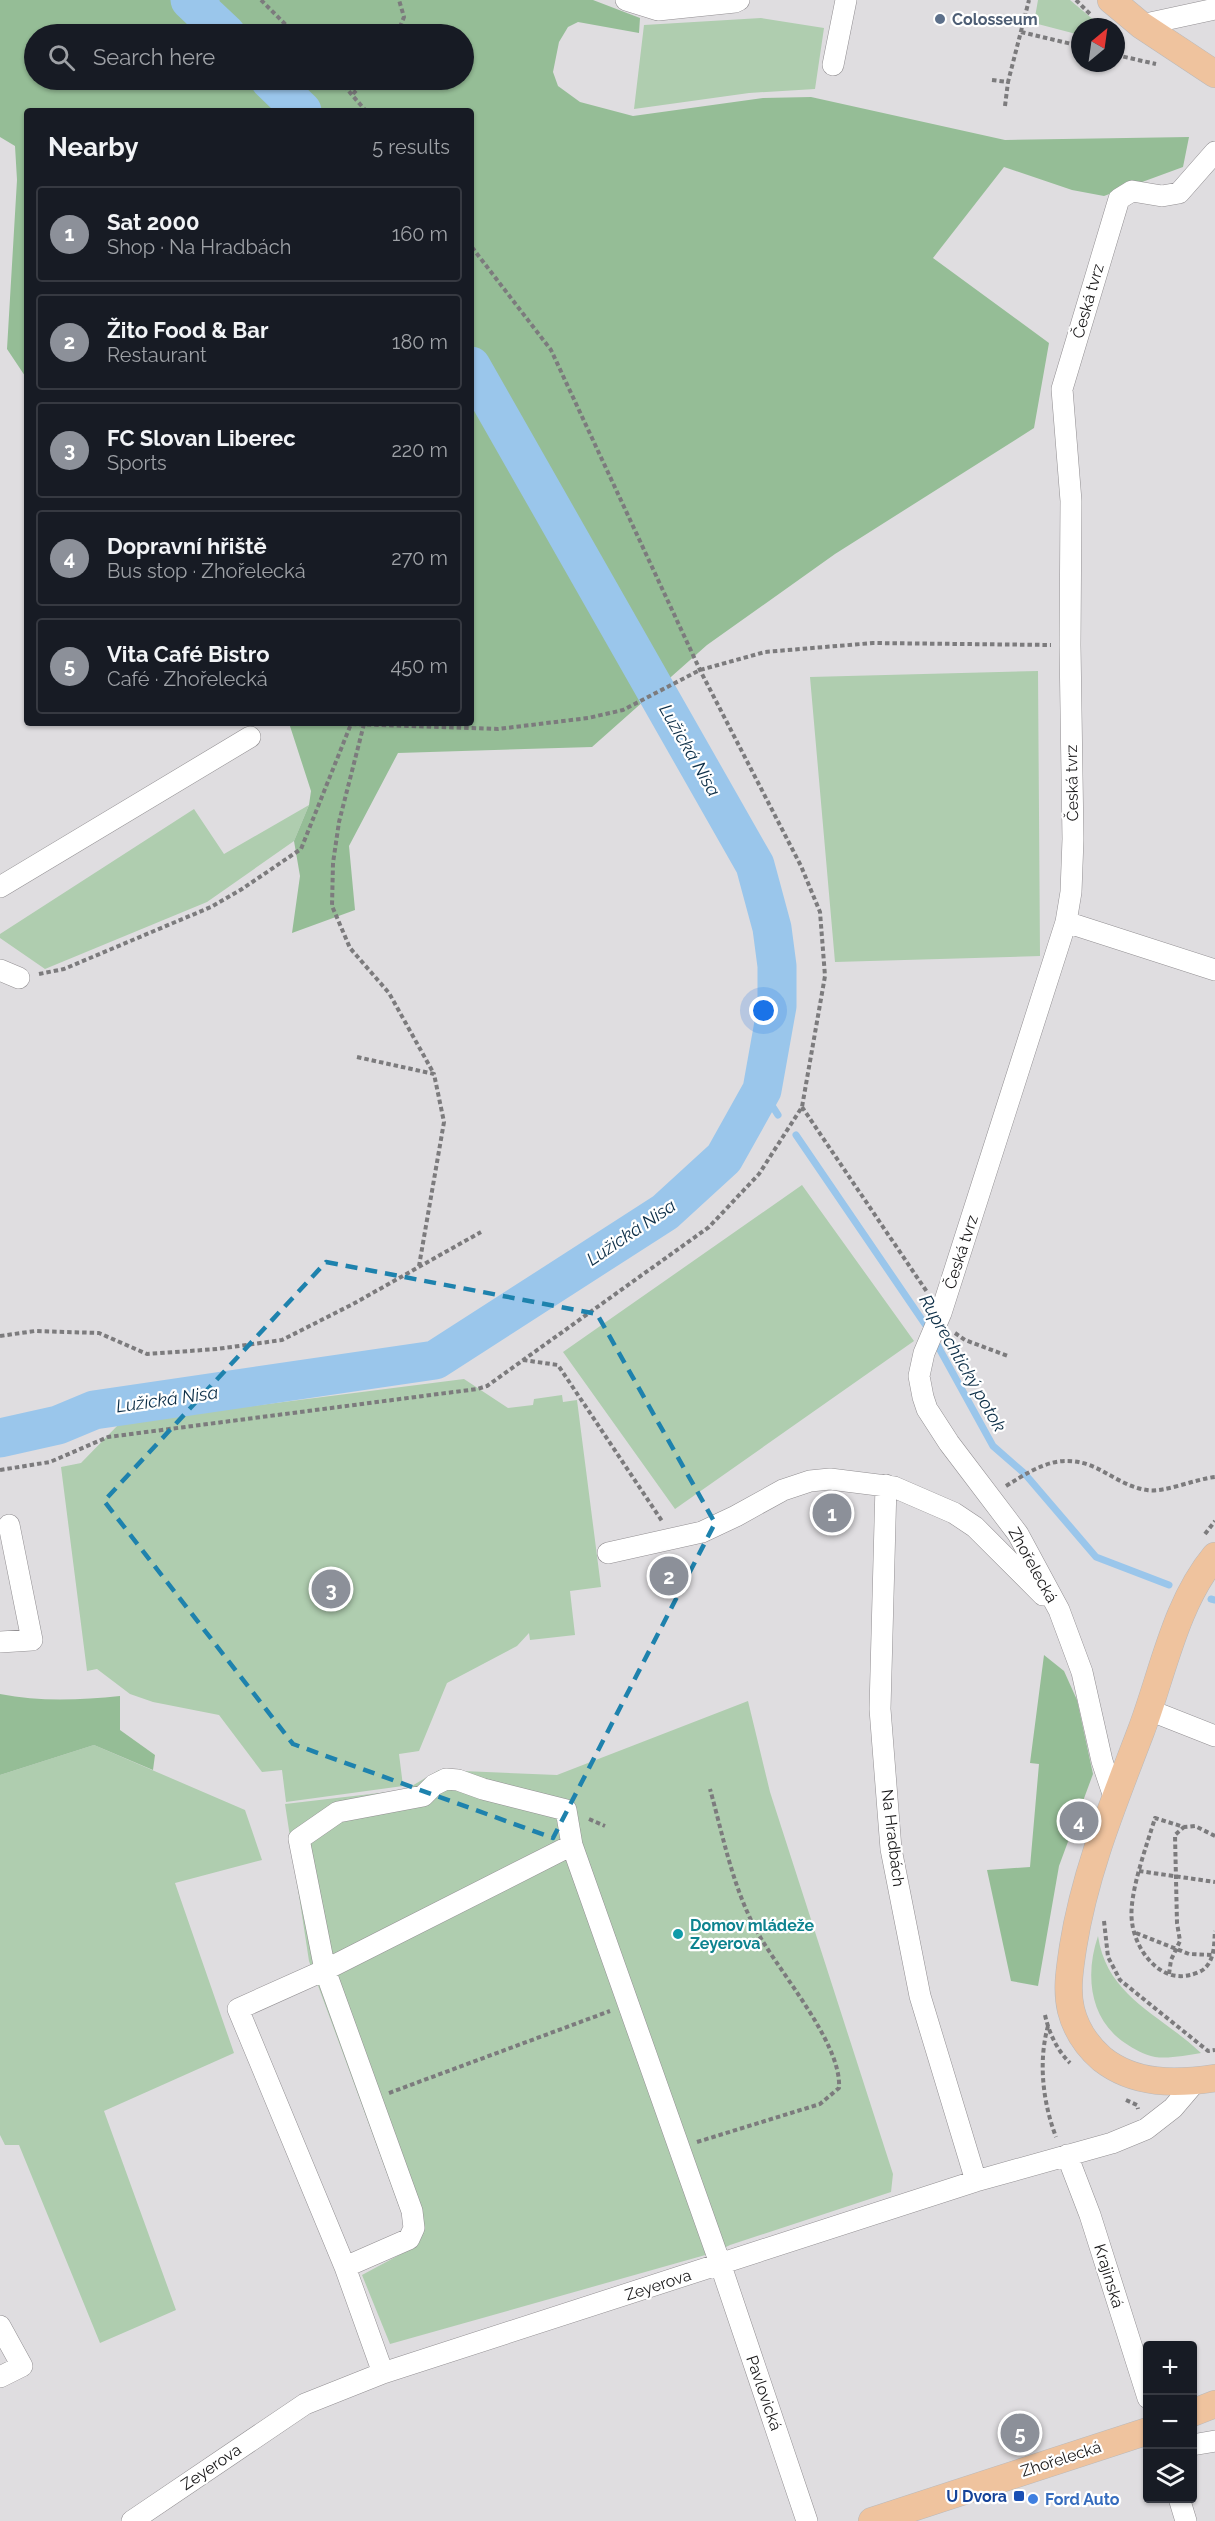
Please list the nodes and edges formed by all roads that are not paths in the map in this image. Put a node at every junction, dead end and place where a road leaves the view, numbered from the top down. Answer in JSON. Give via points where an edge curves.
{"nodes":[{"id":1,"x":626,"y":0,"type":"edge"},
{"id":2,"x":739,"y":0,"type":"edge"},
{"id":3,"x":846,"y":0,"type":"edge"},
{"id":4,"x":1111,"y":0,"type":"edge"},
{"id":5,"x":1215,"y":9,"type":"edge"},
{"id":6,"x":1141,"y":25,"type":"junction"},
{"id":7,"x":833,"y":66,"type":"dead end"},
{"id":8,"x":1215,"y":74,"type":"edge"},
{"id":9,"x":1215,"y":152,"type":"edge"},
{"id":10,"x":250,"y":737,"type":"dead end"},
{"id":11,"x":0,"y":887,"type":"edge"},
{"id":12,"x":1066,"y":922,"type":"junction"},
{"id":13,"x":1215,"y":969,"type":"edge"},
{"id":14,"x":924,"y":1353,"type":"joint"},
{"id":15,"x":886,"y":1485,"type":"junction"},
{"id":16,"x":9,"y":1525,"type":"dead end"},
{"id":17,"x":608,"y":1553,"type":"dead end"},
{"id":18,"x":1213,"y":1558,"type":"edge"},
{"id":19,"x":1059,"y":1610,"type":"junction"},
{"id":20,"x":0,"y":1642,"type":"edge"},
{"id":21,"x":1149,"y":1710,"type":"junction"},
{"id":22,"x":1215,"y":1736,"type":"edge"},
{"id":23,"x":1114,"y":1797,"type":"junction"},
{"id":24,"x":572,"y":1845,"type":"junction"},
{"id":25,"x":325,"y":1970,"type":"junction"},
{"id":26,"x":1206,"y":2079,"type":"edge"},
{"id":27,"x":1067,"y":2156,"type":"junction"},
{"id":28,"x":976,"y":2181,"type":"junction"},
{"id":29,"x":721,"y":2266,"type":"junction"},
{"id":30,"x":345,"y":2267,"type":"junction"},
{"id":31,"x":0,"y":2326,"type":"edge"},
{"id":32,"x":383,"y":2373,"type":"junction"},
{"id":33,"x":0,"y":2378,"type":"edge"},
{"id":34,"x":1147,"y":2395,"type":"edge"},
{"id":35,"x":1215,"y":2404,"type":"edge"},
{"id":36,"x":1197,"y":2411,"type":"edge"},
{"id":37,"x":1143,"y":2433,"type":"edge"},
{"id":38,"x":1215,"y":2441,"type":"edge"},
{"id":39,"x":1197,"y":2444,"type":"edge"},
{"id":40,"x":1180,"y":2503,"type":"edge"},
{"id":41,"x":132,"y":2521,"type":"edge"},
{"id":42,"x":807,"y":2521,"type":"edge"},
{"id":43,"x":872,"y":2521,"type":"edge"},
{"id":44,"x":1186,"y":2521,"type":"edge"}],
"edges":[{"from":1,"to":2,"type":"street","via":[[658,10]]},
{"from":3,"to":7,"type":"street"},
{"from":4,"to":6,"type":"main road"},
{"from":5,"to":6,"type":"street"},
{"from":6,"to":8,"type":"main road"},
{"from":9,"to":12,"type":"street","name":"Česká tvrz","via":[[1179,193],[1162,196],[1132,190],[1119,199],[1062,389],[1071,501],[1073,839]]},
{"from":10,"to":11,"type":"street"},
{"from":12,"to":13,"type":"street"},
{"from":12,"to":14,"type":"street","name":"Česká tvrz","via":[[941,1313]]},
{"from":14,"to":19,"type":"street","name":"Zhořelecká","via":[[920,1376],[927,1409],[1018,1534]]},
{"from":15,"to":17,"type":"street","via":[[830,1479],[810,1481],[783,1490],[702,1532]]},
{"from":15,"to":19,"type":"street","via":[[954,1513],[975,1527]]},
{"from":15,"to":28,"type":"street","name":"Na Hradbách","via":[[880,1708],[891,1849],[920,1996]]},
{"from":16,"to":20,"type":"street","via":[[32,1640]]},
{"from":18,"to":21,"type":"main road","via":[[1182,1616]]},
{"from":19,"to":23,"type":"street","name":"Zhořelecká","via":[[1082,1672]]},
{"from":21,"to":22,"type":"street"},
{"from":21,"to":23,"type":"main road"},
{"from":23,"to":26,"type":"main road","via":[[1078,1916],[1068,1981],[1074,2022],[1092,2050],[1123,2072],[1159,2082]]},
{"from":24,"to":25,"type":"street"},
{"from":24,"to":25,"type":"street","name":"Pavlovická","via":[[566,1810],[458,1780],[446,1779],[423,1796],[407,1801],[338,1812],[299,1839]]},
{"from":24,"to":29,"type":"street","name":"Pavlovická"},
{"from":25,"to":30,"type":"street","via":[[412,2211],[414,2229],[409,2239]]},
{"from":25,"to":30,"type":"street","via":[[238,2009]]},
{"from":26,"to":27,"type":"street","name":"Zeyerova","via":[[1146,2129]]},
{"from":27,"to":28,"type":"street","name":"Zeyerova"},
{"from":27,"to":34,"type":"street","name":"Krajinská","via":[[1090,2215]]},
{"from":28,"to":29,"type":"street","name":"Zeyerova"},
{"from":29,"to":32,"type":"street","name":"Zeyerova"},
{"from":29,"to":42,"type":"street","name":"Pavlovická"},
{"from":30,"to":32,"type":"street"},
{"from":31,"to":33,"type":"street","via":[[22,2366]]},
{"from":32,"to":41,"type":"street","name":"Zeyerova","via":[[305,2404]]},
{"from":35,"to":36,"type":"main road"},
{"from":37,"to":43,"type":"main road","name":"Zhořelecká"},
{"from":38,"to":39,"type":"street"},
{"from":40,"to":44,"type":"street"}]}
